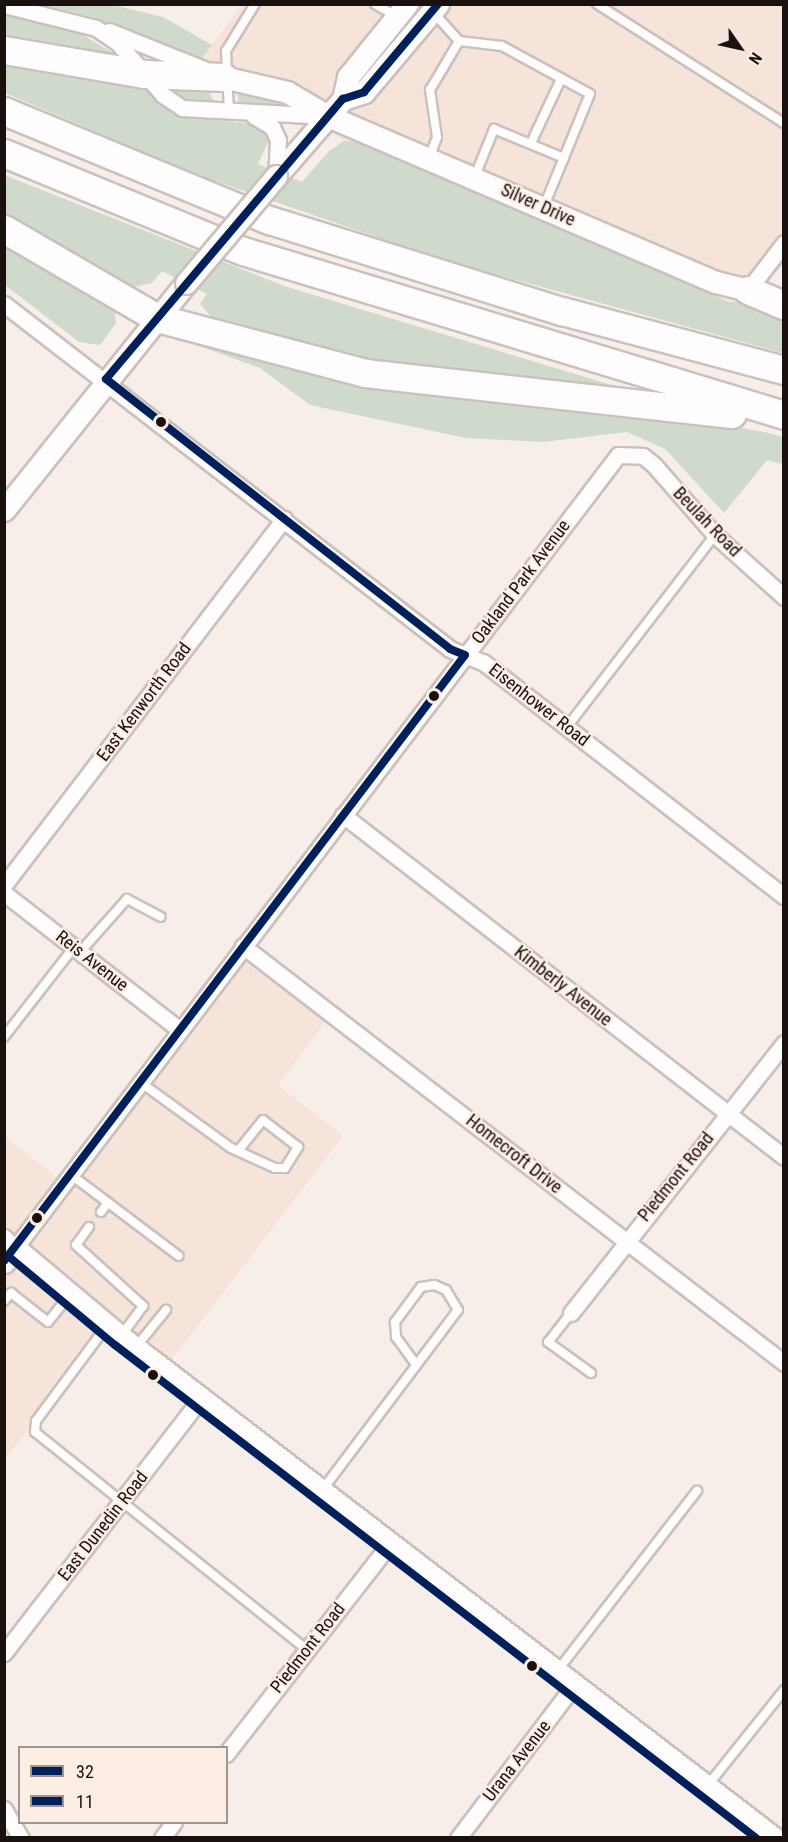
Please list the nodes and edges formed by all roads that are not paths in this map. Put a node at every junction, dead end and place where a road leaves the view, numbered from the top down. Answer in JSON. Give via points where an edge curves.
{"nodes":[{"id":1,"x":255,"y":4,"type":"edge"},
{"id":2,"x":375,"y":4,"type":"edge"},
{"id":3,"x":597,"y":4,"type":"edge"},
{"id":4,"x":4,"y":5,"type":"edge"},
{"id":5,"x":435,"y":8,"type":"edge"},
{"id":6,"x":402,"y":11,"type":"edge"},
{"id":7,"x":96,"y":28,"type":"junction"},
{"id":8,"x":459,"y":41,"type":"junction"},
{"id":9,"x":4,"y":50,"type":"edge"},
{"id":10,"x":144,"y":74,"type":"junction"},
{"id":11,"x":223,"y":77,"type":"junction"},
{"id":12,"x":561,"y":79,"type":"junction"},
{"id":13,"x":343,"y":99,"type":"junction"},
{"id":14,"x":4,"y":111,"type":"edge"},
{"id":15,"x":229,"y":114,"type":"junction"},
{"id":16,"x":248,"y":114,"type":"junction"},
{"id":17,"x":328,"y":116,"type":"junction"},
{"id":18,"x":783,"y":123,"type":"edge"},
{"id":19,"x":531,"y":143,"type":"junction"},
{"id":20,"x":4,"y":153,"type":"edge"},
{"id":21,"x":429,"y":158,"type":"junction"},
{"id":22,"x":564,"y":158,"type":"junction"},
{"id":23,"x":276,"y":176,"type":"junction"},
{"id":24,"x":474,"y":177,"type":"junction"},
{"id":25,"x":543,"y":207,"type":"junction"},
{"id":26,"x":4,"y":229,"type":"edge"},
{"id":27,"x":783,"y":243,"type":"edge"},
{"id":28,"x":748,"y":290,"type":"junction"},
{"id":29,"x":4,"y":304,"type":"edge"},
{"id":30,"x":783,"y":305,"type":"edge"},
{"id":31,"x":157,"y":318,"type":"junction"},
{"id":32,"x":783,"y":370,"type":"edge"},
{"id":33,"x":106,"y":379,"type":"junction"},
{"id":34,"x":783,"y":415,"type":"edge"},
{"id":35,"x":783,"y":423,"type":"edge"},
{"id":36,"x":628,"y":452,"type":"joint"},
{"id":37,"x":4,"y":510,"type":"edge"},
{"id":38,"x":284,"y":519,"type":"junction"},
{"id":39,"x":715,"y":535,"type":"junction"},
{"id":40,"x":783,"y":597,"type":"edge"},
{"id":41,"x":465,"y":655,"type":"junction"},
{"id":42,"x":567,"y":727,"type":"junction"},
{"id":43,"x":343,"y":815,"type":"junction"},
{"id":44,"x":4,"y":885,"type":"edge"},
{"id":45,"x":4,"y":893,"type":"edge"},
{"id":46,"x":783,"y":896,"type":"edge"},
{"id":47,"x":161,"y":917,"type":"dead end"},
{"id":48,"x":243,"y":946,"type":"junction"},
{"id":49,"x":77,"y":950,"type":"junction"},
{"id":50,"x":180,"y":1030,"type":"junction"},
{"id":51,"x":4,"y":1036,"type":"edge"},
{"id":52,"x":783,"y":1042,"type":"edge"},
{"id":53,"x":140,"y":1082,"type":"junction"},
{"id":54,"x":727,"y":1114,"type":"junction"},
{"id":55,"x":240,"y":1150,"type":"junction"},
{"id":56,"x":783,"y":1156,"type":"edge"},
{"id":57,"x":70,"y":1174,"type":"junction"},
{"id":58,"x":108,"y":1202,"type":"junction"},
{"id":59,"x":101,"y":1212,"type":"dead end"},
{"id":60,"x":89,"y":1227,"type":"dead end"},
{"id":61,"x":626,"y":1240,"type":"junction"},
{"id":62,"x":8,"y":1249,"type":"edge"},
{"id":63,"x":179,"y":1256,"type":"dead end"},
{"id":64,"x":69,"y":1296,"type":"junction"},
{"id":65,"x":4,"y":1300,"type":"edge"},
{"id":66,"x":166,"y":1310,"type":"dead end"},
{"id":67,"x":571,"y":1313,"type":"joint"},
{"id":68,"x":121,"y":1337,"type":"junction"},
{"id":69,"x":783,"y":1363,"type":"edge"},
{"id":70,"x":416,"y":1365,"type":"junction"},
{"id":71,"x":591,"y":1373,"type":"dead end"},
{"id":72,"x":201,"y":1398,"type":"junction"},
{"id":73,"x":322,"y":1490,"type":"junction"},
{"id":74,"x":697,"y":1491,"type":"dead end"},
{"id":75,"x":121,"y":1502,"type":"junction"},
{"id":76,"x":390,"y":1543,"type":"junction"},
{"id":77,"x":306,"y":1650,"type":"junction"},
{"id":78,"x":4,"y":1653,"type":"edge"},
{"id":79,"x":557,"y":1671,"type":"junction"},
{"id":80,"x":575,"y":1684,"type":"junction"},
{"id":81,"x":783,"y":1690,"type":"edge"},
{"id":82,"x":228,"y":1751,"type":"edge"},
{"id":83,"x":707,"y":1785,"type":"junction"},
{"id":84,"x":4,"y":1809,"type":"edge"},
{"id":85,"x":172,"y":1824,"type":"edge"},
{"id":86,"x":773,"y":1837,"type":"edge"},
{"id":87,"x":21,"y":1838,"type":"edge"},
{"id":88,"x":162,"y":1838,"type":"edge"},
{"id":89,"x":458,"y":1838,"type":"edge"}],
"edges":[{"from":1,"to":11,"type":"lane","via":[[226,51]]},
{"from":2,"to":6,"type":"lane"},
{"from":3,"to":18,"type":"lane"},
{"from":4,"to":7,"type":"street","name":"Silver Drive"},
{"from":5,"to":8,"type":"lane"},
{"from":5,"to":13,"type":"street","via":[[364,92]]},
{"from":6,"to":13,"type":"street","via":[[348,77]]},
{"from":7,"to":10,"type":"street","name":"Silver Drive","via":[[117,42]]},
{"from":7,"to":11,"type":"street","name":"Silver Drive"},
{"from":8,"to":12,"type":"lane","via":[[502,46]]},
{"from":8,"to":21,"type":"lane","via":[[430,90],[437,137]]},
{"from":9,"to":10,"type":"highway"},
{"from":10,"to":11,"type":"highway"},
{"from":10,"to":15,"type":"street","name":"Silver Drive","via":[[183,108]]},
{"from":11,"to":15,"type":"lane"},
{"from":11,"to":17,"type":"street","name":"Silver Drive","via":[[287,92]]},
{"from":12,"to":19,"type":"lane"},
{"from":12,"to":22,"type":"lane","via":[[590,94]]},
{"from":13,"to":17,"type":"street"},
{"from":14,"to":32,"type":"highway","via":[[269,220],[562,311]]},
{"from":15,"to":16,"type":"street","name":"Silver Drive"},
{"from":16,"to":17,"type":"street","name":"Silver Drive"},
{"from":16,"to":23,"type":"street","via":[[272,127],[278,140]]},
{"from":17,"to":21,"type":"street","name":"Silver Drive"},
{"from":17,"to":23,"type":"street"},
{"from":19,"to":22,"type":"lane"},
{"from":19,"to":24,"type":"lane","via":[[494,129]]},
{"from":20,"to":34,"type":"highway","via":[[243,251]]},
{"from":21,"to":24,"type":"street","name":"Silver Drive"},
{"from":22,"to":25,"type":"lane"},
{"from":23,"to":31,"type":"street","bridge":true},
{"from":24,"to":25,"type":"street","name":"Silver Drive"},
{"from":25,"to":28,"type":"street","name":"Silver Drive","via":[[716,282]]},
{"from":26,"to":31,"type":"highway"},
{"from":27,"to":28,"type":"street"},
{"from":28,"to":30,"type":"highway"},
{"from":29,"to":33,"type":"street","name":"Eisenhower Road"},
{"from":31,"to":33,"type":"street"},
{"from":31,"to":35,"type":"highway","via":[[364,373],[636,400]]},
{"from":33,"to":37,"type":"street"},
{"from":33,"to":38,"type":"street","name":"Eisenhower Road"},
{"from":36,"to":39,"type":"street","name":"Beulah Road","via":[[654,465]]},
{"from":36,"to":41,"type":"street","name":"Oakland Park Avenue","via":[[611,462]]},
{"from":38,"to":41,"type":"street","name":"Eisenhower Road","via":[[450,649]]},
{"from":38,"to":44,"type":"street","name":"East Kenworth Road"},
{"from":39,"to":40,"type":"street","name":"Beulah Road"},
{"from":39,"to":42,"type":"lane"},
{"from":41,"to":42,"type":"street","name":"Eisenhower Road","via":[[483,662]]},
{"from":41,"to":43,"type":"street","name":"Oakland Park Avenue"},
{"from":42,"to":46,"type":"street","name":"Eisenhower Road"},
{"from":43,"to":48,"type":"street","name":"Oakland Park Avenue"},
{"from":43,"to":54,"type":"street","name":"Kimberly Avenue"},
{"from":45,"to":49,"type":"street","name":"Reis Avenue"},
{"from":47,"to":49,"type":"lane","via":[[127,899]]},
{"from":48,"to":50,"type":"street","name":"Oakland Park Avenue"},
{"from":48,"to":61,"type":"street","name":"Homecroft Drive"},
{"from":49,"to":50,"type":"street","name":"Reis Avenue"},
{"from":49,"to":51,"type":"lane"},
{"from":50,"to":53,"type":"street","name":"Oakland Park Avenue"},
{"from":52,"to":54,"type":"street","name":"Piedmont Road"},
{"from":53,"to":55,"type":"lane"},
{"from":53,"to":57,"type":"street","name":"Oakland Park Avenue"},
{"from":54,"to":56,"type":"street","name":"Kimberly Avenue"},
{"from":54,"to":61,"type":"street","name":"Piedmont Road"},
{"from":55,"to":55,"type":"lane","via":[[279,1170],[298,1147],[263,1120]]},
{"from":57,"to":58,"type":"lane"},
{"from":57,"to":62,"type":"street","name":"Oakland Park Avenue"},
{"from":58,"to":59,"type":"lane"},
{"from":58,"to":63,"type":"lane"},
{"from":60,"to":68,"type":"lane","via":[[76,1245],[143,1306]]},
{"from":61,"to":67,"type":"street","name":"Piedmont Road"},
{"from":61,"to":69,"type":"street","name":"Homecroft Drive"},
{"from":62,"to":64,"type":"street"},
{"from":64,"to":65,"type":"lane","via":[[48,1322],[10,1293]]},
{"from":64,"to":68,"type":"street"},
{"from":66,"to":68,"type":"lane"},
{"from":67,"to":71,"type":"lane","via":[[548,1342]]},
{"from":68,"to":72,"type":"street"},
{"from":68,"to":75,"type":"lane","via":[[33,1427]]},
{"from":70,"to":70,"type":"lane","via":[[458,1310],[446,1290],[434,1285],[421,1287],[395,1322],[396,1337]]},
{"from":70,"to":73,"type":"lane"},
{"from":72,"to":73,"type":"street"},
{"from":72,"to":75,"type":"street","name":"East Dunedin Road"},
{"from":73,"to":76,"type":"street"},
{"from":74,"to":79,"type":"lane"},
{"from":75,"to":77,"type":"lane"},
{"from":75,"to":78,"type":"street","name":"East Dunedin Road"},
{"from":76,"to":77,"type":"street","name":"Piedmont Road"},
{"from":76,"to":79,"type":"street"},
{"from":77,"to":82,"type":"street","name":"Piedmont Road"},
{"from":79,"to":80,"type":"street"},
{"from":80,"to":83,"type":"street"},
{"from":80,"to":89,"type":"street","name":"Urana Avenue"},
{"from":81,"to":83,"type":"lane"},
{"from":83,"to":86,"type":"street"},
{"from":84,"to":87,"type":"street"},
{"from":85,"to":88,"type":"street"}]}
